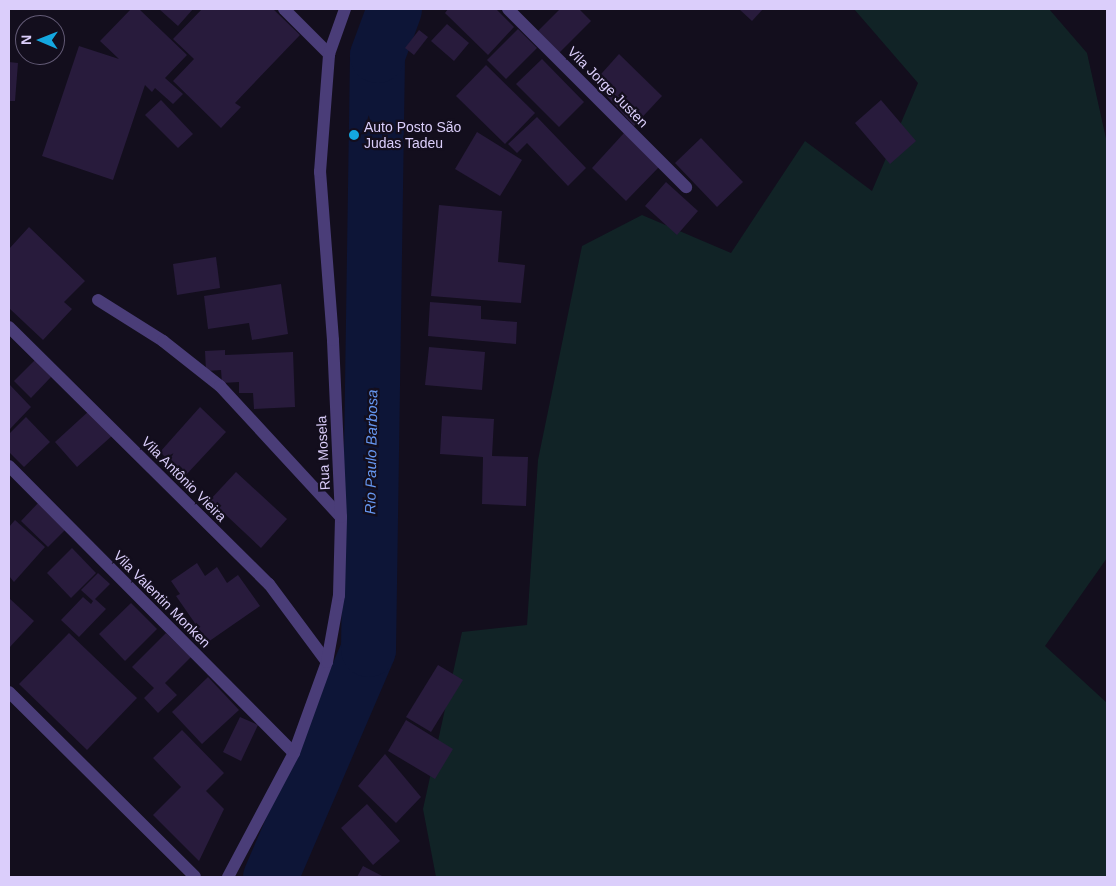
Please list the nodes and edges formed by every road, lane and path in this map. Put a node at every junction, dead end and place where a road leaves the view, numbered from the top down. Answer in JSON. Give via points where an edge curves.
{"nodes":[{"id":1,"x":284,"y":9,"type":"edge"},
{"id":2,"x":345,"y":9,"type":"edge"},
{"id":3,"x":508,"y":9,"type":"edge"},
{"id":4,"x":328,"y":54,"type":"junction"},
{"id":5,"x":686,"y":187,"type":"dead end"},
{"id":6,"x":98,"y":300,"type":"dead end"},
{"id":7,"x":9,"y":326,"type":"edge"},
{"id":8,"x":9,"y":466,"type":"edge"},
{"id":9,"x":341,"y":517,"type":"junction"},
{"id":10,"x":327,"y":662,"type":"junction"},
{"id":11,"x":9,"y":692,"type":"edge"},
{"id":12,"x":294,"y":753,"type":"junction"},
{"id":13,"x":195,"y":877,"type":"edge"},
{"id":14,"x":228,"y":877,"type":"edge"}],
"edges":[{"from":1,"to":4,"type":"street"},
{"from":2,"to":4,"type":"street","name":"Rua Mosela"},
{"from":3,"to":5,"type":"street","name":"Vila Jorge Justen"},
{"from":4,"to":9,"type":"street","name":"Rua Mosela","via":[[320,172],[333,340]]},
{"from":6,"to":9,"type":"street","via":[[163,341],[220,386]]},
{"from":7,"to":10,"type":"street","name":"Vila Antônio Vieira","via":[[269,584]]},
{"from":8,"to":12,"type":"street","name":"Vila Valentin Monken"},
{"from":9,"to":10,"type":"street","name":"Rua Mosela","via":[[338,595]]},
{"from":10,"to":12,"type":"street","name":"Rua Mosela"},
{"from":11,"to":13,"type":"street"},
{"from":12,"to":14,"type":"street","name":"Rua Mosela"}]}
